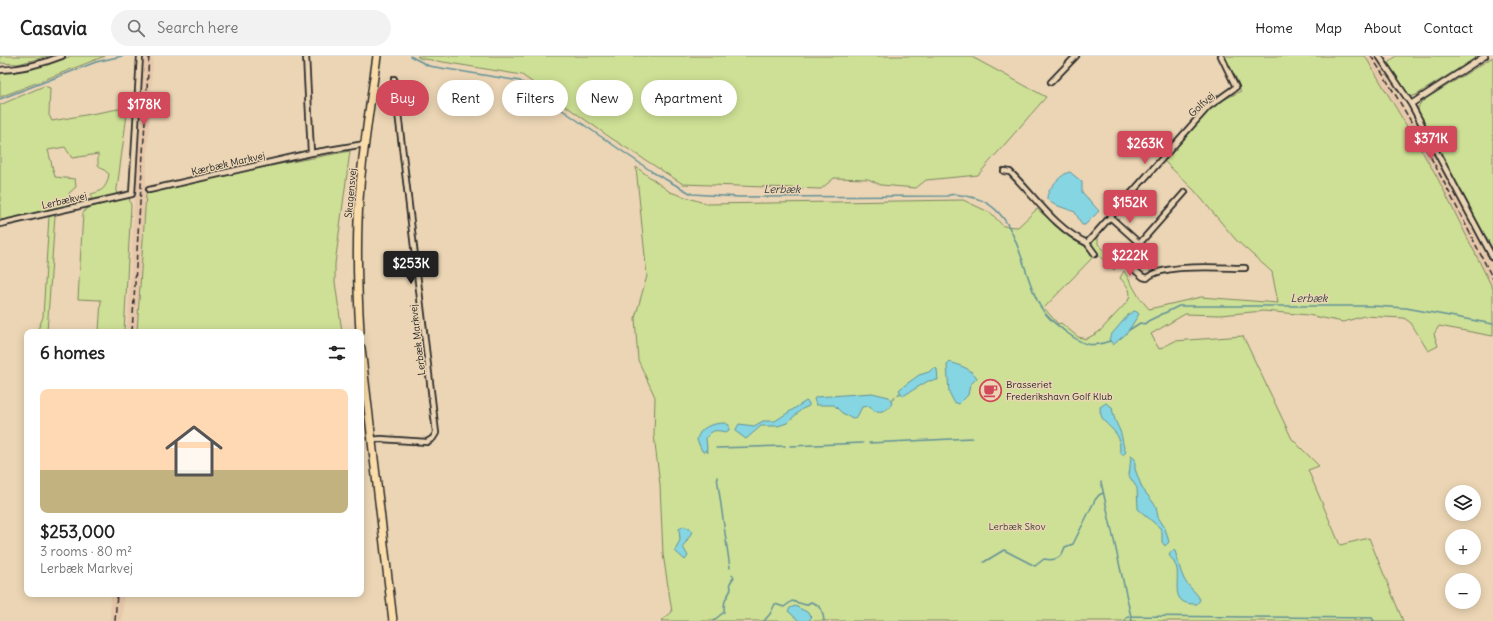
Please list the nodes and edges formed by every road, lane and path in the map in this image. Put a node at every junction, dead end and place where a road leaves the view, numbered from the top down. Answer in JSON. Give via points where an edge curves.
{"nodes":[{"id":1,"x":62,"y":56,"type":"edge"},
{"id":2,"x":306,"y":56,"type":"edge"},
{"id":3,"x":377,"y":56,"type":"edge"},
{"id":4,"x":1076,"y":56,"type":"edge"},
{"id":5,"x":1221,"y":56,"type":"edge"},
{"id":6,"x":1379,"y":56,"type":"edge"},
{"id":7,"x":1485,"y":56,"type":"edge"},
{"id":8,"x":140,"y":57,"type":"edge"},
{"id":9,"x":0,"y":70,"type":"edge"},
{"id":10,"x":394,"y":79,"type":"dead end"},
{"id":11,"x":1051,"y":82,"type":"dead end"},
{"id":12,"x":1411,"y":104,"type":"junction"},
{"id":13,"x":365,"y":144,"type":"junction"},
{"id":14,"x":311,"y":153,"type":"junction"},
{"id":15,"x":1004,"y":171,"type":"dead end"},
{"id":16,"x":149,"y":190,"type":"dead end"},
{"id":17,"x":1185,"y":192,"type":"dead end"},
{"id":18,"x":1110,"y":217,"type":"junction"},
{"id":19,"x":0,"y":224,"type":"edge"},
{"id":20,"x":1087,"y":243,"type":"junction"},
{"id":21,"x":1139,"y":243,"type":"junction"},
{"id":22,"x":1095,"y":254,"type":"dead end"},
{"id":23,"x":1493,"y":258,"type":"edge"},
{"id":24,"x":1245,"y":268,"type":"dead end"},
{"id":25,"x":360,"y":329,"type":"edge"},
{"id":26,"x":364,"y":376,"type":"edge"},
{"id":27,"x":371,"y":440,"type":"junction"},
{"id":28,"x":393,"y":621,"type":"edge"}],
"edges":[{"from":1,"to":9,"type":"street","via":[[41,64]]},
{"from":2,"to":14,"type":"street"},
{"from":3,"to":13,"type":"main road","name":"Skagensvej"},
{"from":4,"to":11,"type":"street"},
{"from":5,"to":18,"type":"street","name":"Golfvej","via":[[1236,87],[1208,107]]},
{"from":6,"to":12,"type":"street"},
{"from":7,"to":12,"type":"street"},
{"from":8,"to":19,"type":"street","name":"Lerbækvej","via":[[132,194]]},
{"from":10,"to":27,"type":"street","name":"Lerbæk Markvej","via":[[436,433],[427,442]]},
{"from":12,"to":23,"type":"street"},
{"from":13,"to":14,"type":"street","name":"Kærbæk Markvej"},
{"from":13,"to":25,"type":"main road","name":"Skagensvej","via":[[357,245]]},
{"from":14,"to":16,"type":"street","name":"Kærbæk Markvej"},
{"from":15,"to":20,"type":"street","via":[[1010,172],[1037,203],[1065,229]]},
{"from":17,"to":21,"type":"street"},
{"from":18,"to":20,"type":"street","name":"Golfvej"},
{"from":18,"to":21,"type":"street"},
{"from":20,"to":22,"type":"street"},
{"from":21,"to":24,"type":"street","via":[[1124,261],[1142,277],[1147,278],[1153,273],[1198,267]]},
{"from":26,"to":27,"type":"main road"},
{"from":27,"to":28,"type":"main road"}]}
